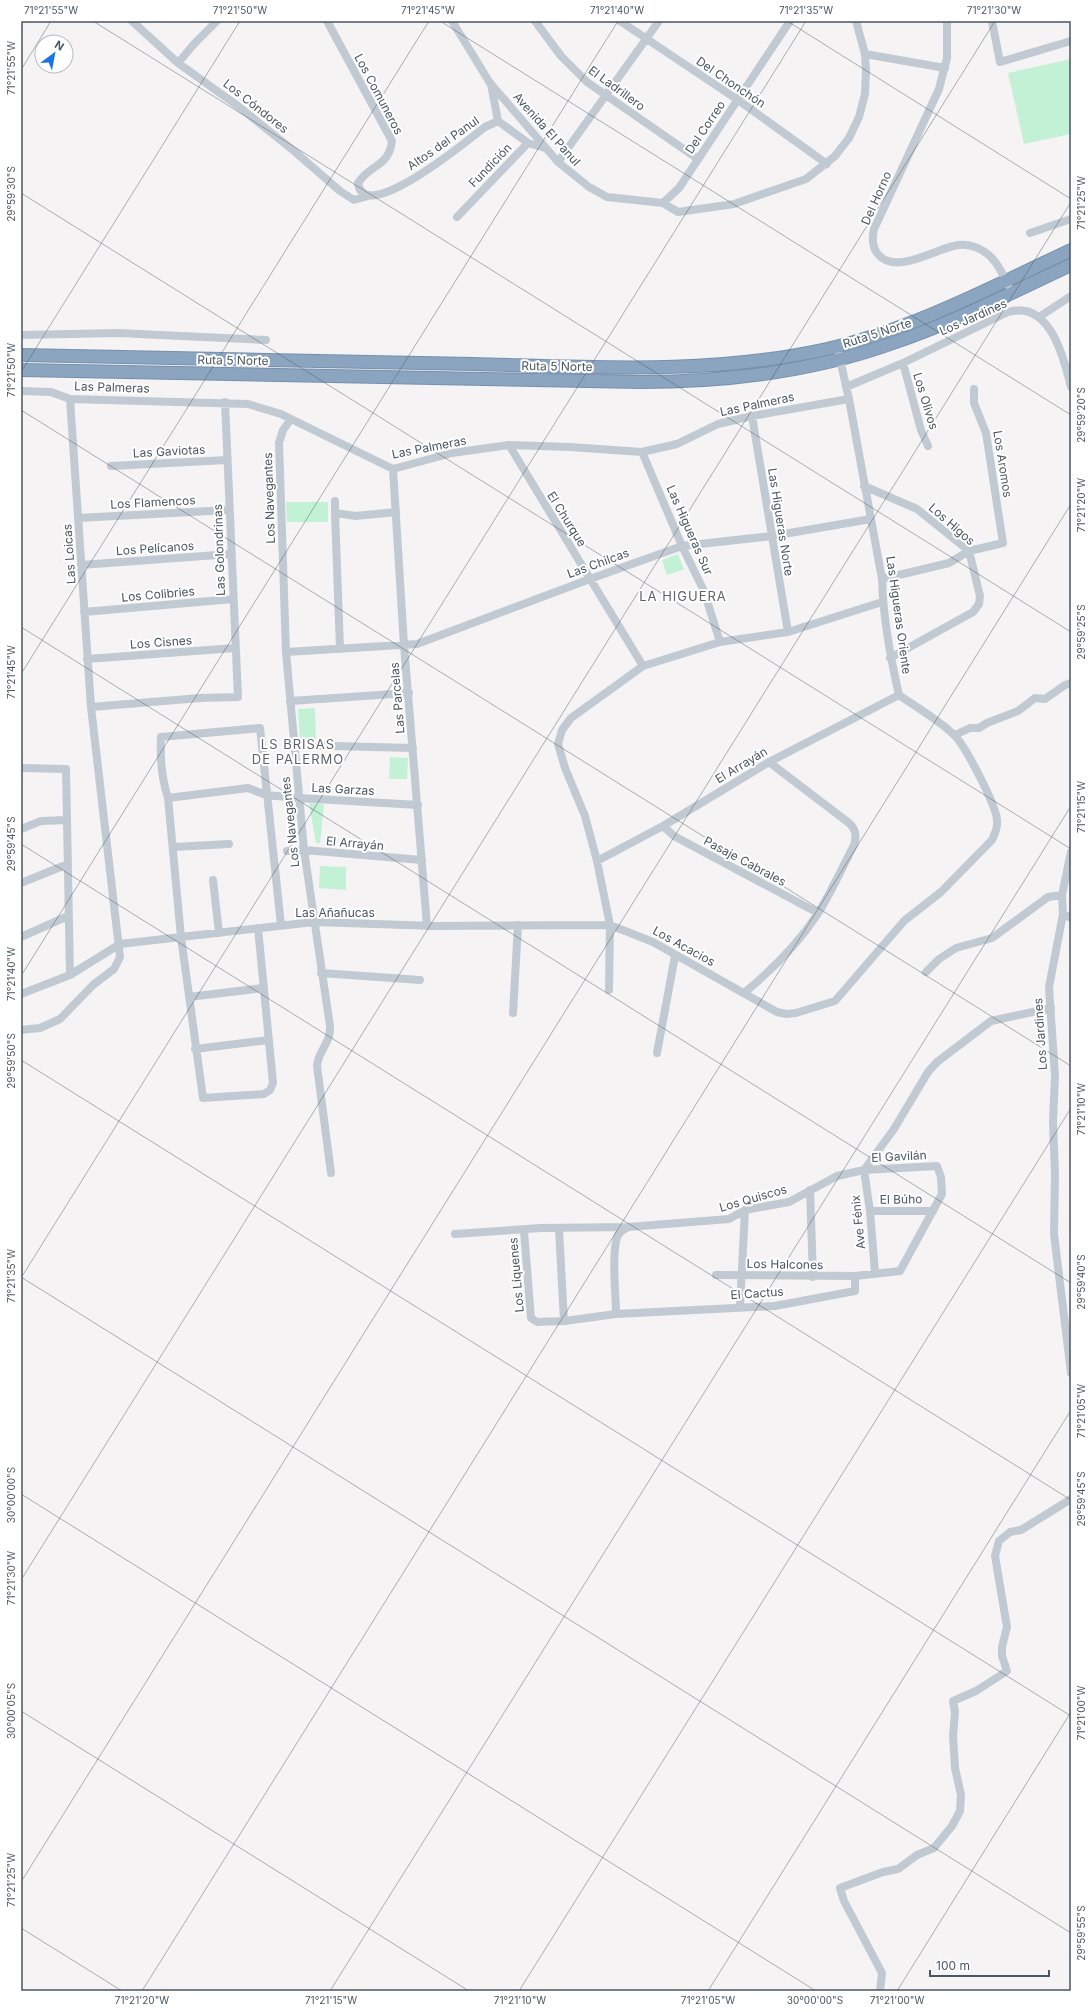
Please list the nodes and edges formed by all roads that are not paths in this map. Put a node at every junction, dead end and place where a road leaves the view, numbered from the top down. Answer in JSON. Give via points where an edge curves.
{"nodes":[{"id":1,"x":132,"y":21,"type":"edge"},
{"id":2,"x":217,"y":21,"type":"edge"},
{"id":3,"x":327,"y":21,"type":"edge"},
{"id":4,"x":452,"y":21,"type":"edge"},
{"id":5,"x":535,"y":21,"type":"edge"},
{"id":6,"x":620,"y":21,"type":"edge"},
{"id":7,"x":659,"y":21,"type":"edge"},
{"id":8,"x":790,"y":21,"type":"edge"},
{"id":9,"x":856,"y":21,"type":"edge"},
{"id":10,"x":947,"y":21,"type":"edge"},
{"id":11,"x":986,"y":21,"type":"edge"},
{"id":12,"x":992,"y":21,"type":"edge"},
{"id":13,"x":646,"y":39,"type":"junction"},
{"id":14,"x":1071,"y":41,"type":"edge"},
{"id":15,"x":998,"y":49,"type":"junction"},
{"id":16,"x":865,"y":54,"type":"junction"},
{"id":17,"x":178,"y":63,"type":"junction"},
{"id":18,"x":945,"y":68,"type":"junction"},
{"id":19,"x":490,"y":83,"type":"junction"},
{"id":20,"x":605,"y":96,"type":"junction"},
{"id":21,"x":738,"y":100,"type":"junction"},
{"id":22,"x":498,"y":121,"type":"junction"},
{"id":23,"x":528,"y":143,"type":"junction"},
{"id":24,"x":545,"y":148,"type":"junction"},
{"id":25,"x":698,"y":159,"type":"junction"},
{"id":26,"x":558,"y":162,"type":"junction"},
{"id":27,"x":827,"y":164,"type":"junction"},
{"id":28,"x":368,"y":196,"type":"junction"},
{"id":29,"x":663,"y":203,"type":"junction"},
{"id":30,"x":457,"y":217,"type":"dead end"},
{"id":31,"x":1071,"y":219,"type":"edge"},
{"id":32,"x":1030,"y":233,"type":"dead end"},
{"id":33,"x":1071,"y":250,"type":"edge"},
{"id":34,"x":1071,"y":265,"type":"edge"},
{"id":35,"x":1006,"y":281,"type":"junction"},
{"id":36,"x":1012,"y":293,"type":"junction"},
{"id":37,"x":1071,"y":296,"type":"edge"},
{"id":38,"x":1038,"y":317,"type":"junction"},
{"id":39,"x":21,"y":335,"type":"edge"},
{"id":40,"x":266,"y":340,"type":"dead end"},
{"id":41,"x":836,"y":346,"type":"junction"},
{"id":42,"x":21,"y":355,"type":"edge"},
{"id":43,"x":840,"y":360,"type":"junction"},
{"id":44,"x":903,"y":363,"type":"junction"},
{"id":45,"x":21,"y":370,"type":"edge"},
{"id":46,"x":846,"y":387,"type":"junction"},
{"id":47,"x":1071,"y":387,"type":"edge"},
{"id":48,"x":974,"y":389,"type":"dead end"},
{"id":49,"x":21,"y":391,"type":"edge"},
{"id":50,"x":70,"y":399,"type":"junction"},
{"id":51,"x":849,"y":399,"type":"junction"},
{"id":52,"x":225,"y":402,"type":"junction"},
{"id":53,"x":752,"y":416,"type":"junction"},
{"id":54,"x":291,"y":419,"type":"junction"},
{"id":55,"x":508,"y":445,"type":"junction"},
{"id":56,"x":928,"y":446,"type":"dead end"},
{"id":57,"x":642,"y":452,"type":"junction"},
{"id":58,"x":227,"y":460,"type":"junction"},
{"id":59,"x":111,"y":466,"type":"dead end"},
{"id":60,"x":393,"y":469,"type":"junction"},
{"id":61,"x":864,"y":486,"type":"junction"},
{"id":62,"x":335,"y":501,"type":"dead end"},
{"id":63,"x":229,"y":510,"type":"junction"},
{"id":64,"x":396,"y":512,"type":"junction"},
{"id":65,"x":336,"y":513,"type":"junction"},
{"id":66,"x":78,"y":518,"type":"junction"},
{"id":67,"x":871,"y":519,"type":"junction"},
{"id":68,"x":772,"y":536,"type":"junction"},
{"id":69,"x":682,"y":546,"type":"junction"},
{"id":70,"x":969,"y":551,"type":"junction"},
{"id":71,"x":231,"y":554,"type":"junction"},
{"id":72,"x":81,"y":566,"type":"junction"},
{"id":73,"x":590,"y":578,"type":"junction"},
{"id":74,"x":882,"y":579,"type":"junction"},
{"id":75,"x":233,"y":599,"type":"junction"},
{"id":76,"x":882,"y":602,"type":"junction"},
{"id":77,"x":84,"y":612,"type":"junction"},
{"id":78,"x":788,"y":632,"type":"junction"},
{"id":79,"x":720,"y":642,"type":"junction"},
{"id":80,"x":404,"y":645,"type":"junction"},
{"id":81,"x":236,"y":648,"type":"junction"},
{"id":82,"x":340,"y":649,"type":"junction"},
{"id":83,"x":286,"y":652,"type":"junction"},
{"id":84,"x":890,"y":658,"type":"junction"},
{"id":85,"x":87,"y":659,"type":"junction"},
{"id":86,"x":643,"y":666,"type":"junction"},
{"id":87,"x":1071,"y":683,"type":"edge"},
{"id":88,"x":408,"y":693,"type":"junction"},
{"id":89,"x":899,"y":694,"type":"junction"},
{"id":90,"x":290,"y":701,"type":"junction"},
{"id":91,"x":90,"y":707,"type":"junction"},
{"id":92,"x":955,"y":735,"type":"junction"},
{"id":93,"x":294,"y":745,"type":"junction"},
{"id":94,"x":413,"y":748,"type":"junction"},
{"id":95,"x":769,"y":762,"type":"junction"},
{"id":96,"x":21,"y":768,"type":"edge"},
{"id":97,"x":266,"y":795,"type":"junction"},
{"id":98,"x":168,"y":798,"type":"junction"},
{"id":99,"x":299,"y":798,"type":"junction"},
{"id":100,"x":418,"y":805,"type":"junction"},
{"id":101,"x":67,"y":820,"type":"junction"},
{"id":102,"x":663,"y":826,"type":"junction"},
{"id":103,"x":21,"y":829,"type":"edge"},
{"id":104,"x":229,"y":844,"type":"dead end"},
{"id":105,"x":174,"y":846,"type":"junction"},
{"id":106,"x":304,"y":850,"type":"junction"},
{"id":107,"x":287,"y":851,"type":"dead end"},
{"id":108,"x":1071,"y":852,"type":"edge"},
{"id":109,"x":422,"y":860,"type":"junction"},
{"id":110,"x":597,"y":861,"type":"junction"},
{"id":111,"x":68,"y":864,"type":"junction"},
{"id":112,"x":213,"y":880,"type":"dead end"},
{"id":113,"x":21,"y":883,"type":"edge"},
{"id":114,"x":1062,"y":895,"type":"junction"},
{"id":115,"x":818,"y":913,"type":"junction"},
{"id":116,"x":1063,"y":914,"type":"junction"},
{"id":117,"x":68,"y":916,"type":"junction"},
{"id":118,"x":1071,"y":918,"type":"edge"},
{"id":119,"x":314,"y":922,"type":"junction"},
{"id":120,"x":281,"y":925,"type":"junction"},
{"id":121,"x":518,"y":925,"type":"junction"},
{"id":122,"x":610,"y":925,"type":"junction"},
{"id":123,"x":427,"y":926,"type":"junction"},
{"id":124,"x":258,"y":928,"type":"junction"},
{"id":125,"x":219,"y":933,"type":"junction"},
{"id":126,"x":21,"y":937,"type":"edge"},
{"id":127,"x":181,"y":937,"type":"junction"},
{"id":128,"x":120,"y":944,"type":"junction"},
{"id":129,"x":676,"y":956,"type":"junction"},
{"id":130,"x":926,"y":972,"type":"dead end"},
{"id":131,"x":321,"y":973,"type":"junction"},
{"id":132,"x":70,"y":975,"type":"junction"},
{"id":133,"x":420,"y":980,"type":"dead end"},
{"id":134,"x":263,"y":988,"type":"junction"},
{"id":135,"x":608,"y":990,"type":"dead end"},
{"id":136,"x":744,"y":993,"type":"junction"},
{"id":137,"x":21,"y":994,"type":"edge"},
{"id":138,"x":189,"y":997,"type":"junction"},
{"id":139,"x":1051,"y":1008,"type":"junction"},
{"id":140,"x":513,"y":1013,"type":"dead end"},
{"id":141,"x":21,"y":1030,"type":"edge"},
{"id":142,"x":269,"y":1040,"type":"junction"},
{"id":143,"x":195,"y":1049,"type":"junction"},
{"id":144,"x":657,"y":1053,"type":"dead end"},
{"id":145,"x":864,"y":1170,"type":"junction"},
{"id":146,"x":331,"y":1173,"type":"dead end"},
{"id":147,"x":810,"y":1190,"type":"junction"},
{"id":148,"x":745,"y":1210,"type":"junction"},
{"id":149,"x":870,"y":1211,"type":"junction"},
{"id":150,"x":933,"y":1211,"type":"junction"},
{"id":151,"x":628,"y":1227,"type":"junction"},
{"id":152,"x":559,"y":1229,"type":"junction"},
{"id":153,"x":524,"y":1231,"type":"junction"},
{"id":154,"x":455,"y":1234,"type":"dead end"},
{"id":155,"x":875,"y":1273,"type":"junction"},
{"id":156,"x":716,"y":1275,"type":"dead end"},
{"id":157,"x":742,"y":1276,"type":"junction"},
{"id":158,"x":855,"y":1276,"type":"junction"},
{"id":159,"x":813,"y":1277,"type":"junction"},
{"id":160,"x":740,"y":1307,"type":"junction"},
{"id":161,"x":616,"y":1314,"type":"junction"},
{"id":162,"x":531,"y":1318,"type":"joint"},
{"id":163,"x":564,"y":1321,"type":"junction"},
{"id":164,"x":1071,"y":1374,"type":"edge"},
{"id":165,"x":1071,"y":1500,"type":"edge"},
{"id":166,"x":880,"y":1991,"type":"edge"}],
"edges":[{"from":1,"to":17,"type":"street","name":"Los Cóndores"},
{"from":2,"to":17,"type":"street"},
{"from":3,"to":28,"type":"street","name":"Los Comuneros","via":[[392,141],[391,153],[358,183],[358,189]]},
{"from":4,"to":19,"type":"street","name":"Avenida El Panul"},
{"from":5,"to":20,"type":"street","name":"El Ladrillero","via":[[568,65]]},
{"from":6,"to":13,"type":"street","name":"Del Chonchón"},
{"from":7,"to":13,"type":"street"},
{"from":8,"to":21,"type":"street","name":"Del Correo"},
{"from":9,"to":16,"type":"street","name":"Avenida El Panul"},
{"from":10,"to":18,"type":"street","name":"Del Horno","via":[[948,47]]},
{"from":11,"to":15,"type":"street"},
{"from":12,"to":15,"type":"street"},
{"from":13,"to":20,"type":"street"},
{"from":13,"to":21,"type":"street","name":"Del Chonchón"},
{"from":14,"to":15,"type":"street","via":[[1000,62]]},
{"from":16,"to":18,"type":"street"},
{"from":16,"to":27,"type":"street","name":"Avenida El Panul","via":[[866,83],[859,117],[846,142]]},
{"from":17,"to":28,"type":"street","name":"Los Cóndores","via":[[238,106],[349,198],[354,200]]},
{"from":18,"to":35,"type":"street","name":"Del Horno","via":[[934,99],[874,230],[873,244],[880,256],[898,263],[954,246],[972,246],[994,259]]},
{"from":19,"to":22,"type":"street","name":"Altos del Panul"},
{"from":19,"to":24,"type":"street","name":"Avenida El Panul"},
{"from":20,"to":25,"type":"street","name":"El Ladrillero"},
{"from":20,"to":26,"type":"street"},
{"from":21,"to":25,"type":"street","name":"Del Correo"},
{"from":21,"to":27,"type":"street","name":"Del Chonchón"},
{"from":22,"to":23,"type":"street","name":"Altos del Panul"},
{"from":22,"to":28,"type":"street","name":"Altos del Panul","via":[[485,127],[404,186]]},
{"from":23,"to":24,"type":"street","name":"Fundición"},
{"from":23,"to":30,"type":"street","name":"Fundición"},
{"from":24,"to":26,"type":"street","name":"Avenida El Panul"},
{"from":25,"to":29,"type":"street","name":"Del Correo","via":[[676,192]]},
{"from":26,"to":29,"type":"street","name":"Avenida El Panul","via":[[589,187],[608,197]]},
{"from":27,"to":29,"type":"street","name":"Avenida El Panul","via":[[806,179],[734,204],[678,212]]},
{"from":31,"to":32,"type":"street"},
{"from":33,"to":35,"type":"highway","name":"Ruta 5 Norte"},
{"from":34,"to":36,"type":"highway","name":"Ruta 5 Norte"},
{"from":35,"to":36,"type":"street","name":"Del Horno"},
{"from":35,"to":41,"type":"highway","name":"Ruta 5 Norte","via":[[914,322]]},
{"from":36,"to":43,"type":"highway","name":"Ruta 5 Norte","via":[[926,331]]},
{"from":37,"to":38,"type":"street"},
{"from":38,"to":44,"type":"street","name":"Los Jardines","via":[[1022,310],[1008,312]]},
{"from":38,"to":47,"type":"street","via":[[1055,339]]},
{"from":39,"to":40,"type":"street","via":[[118,333]]},
{"from":41,"to":42,"type":"highway","name":"Ruta 5 Norte","via":[[744,363],[660,368]]},
{"from":41,"to":43,"type":"street","name":"Las Higueras Oriente"},
{"from":43,"to":45,"type":"highway","name":"Ruta 5 Norte","via":[[750,376],[658,382]]},
{"from":43,"to":46,"type":"street","name":"Las Higueras Oriente"},
{"from":44,"to":46,"type":"street","name":"Los Jardines"},
{"from":44,"to":56,"type":"street","name":"Los Olivos","via":[[921,430]]},
{"from":46,"to":51,"type":"street","name":"Las Higueras Oriente"},
{"from":48,"to":70,"type":"street","name":"Los Aromos","via":[[974,403],[986,433],[1003,543]]},
{"from":49,"to":50,"type":"street","name":"Las Palmeras","via":[[51,392]]},
{"from":50,"to":52,"type":"street","name":"Las Palmeras"},
{"from":50,"to":66,"type":"street","name":"Las Loicas"},
{"from":51,"to":53,"type":"street","name":"Las Palmeras"},
{"from":51,"to":61,"type":"street","name":"Las Higueras Oriente"},
{"from":52,"to":54,"type":"street","name":"Las Palmeras","via":[[259,406]]},
{"from":52,"to":58,"type":"street","name":"Las Golondrinas"},
{"from":53,"to":57,"type":"street","name":"Las Palmeras","via":[[718,424],[677,444]]},
{"from":53,"to":68,"type":"street","name":"Las Higueras Norte"},
{"from":54,"to":60,"type":"street","name":"Las Palmeras"},
{"from":54,"to":83,"type":"street","name":"Los Navegantes","via":[[283,430],[279,443]]},
{"from":55,"to":57,"type":"street","name":"Las Palmeras"},
{"from":55,"to":60,"type":"street","name":"Las Palmeras","via":[[452,453]]},
{"from":55,"to":73,"type":"street","name":"El Churque"},
{"from":57,"to":69,"type":"street","name":"Las Higueras Sur"},
{"from":58,"to":59,"type":"street","name":"Las Gaviotas"},
{"from":58,"to":63,"type":"street","name":"Las Golondrinas"},
{"from":60,"to":64,"type":"street","name":"Las Parcelas"},
{"from":61,"to":67,"type":"street","name":"Las Higueras Oriente"},
{"from":61,"to":70,"type":"street","name":"Los Higos","via":[[917,509]]},
{"from":62,"to":65,"type":"street"},
{"from":63,"to":66,"type":"street","name":"Los Flamencos"},
{"from":63,"to":71,"type":"street","name":"Las Golondrinas"},
{"from":64,"to":65,"type":"street","via":[[356,516]]},
{"from":64,"to":80,"type":"street","name":"Las Parcelas"},
{"from":65,"to":82,"type":"street"},
{"from":66,"to":72,"type":"street","name":"Las Loicas"},
{"from":67,"to":68,"type":"street","name":"Las Chilcas"},
{"from":67,"to":74,"type":"street","name":"Las Higueras Oriente"},
{"from":68,"to":69,"type":"street","name":"Las Chilcas"},
{"from":68,"to":78,"type":"street","name":"Las Higueras Norte"},
{"from":69,"to":73,"type":"street","name":"Las Chilcas"},
{"from":69,"to":79,"type":"street","name":"Las Higueras Sur","via":[[704,591]]},
{"from":70,"to":74,"type":"street","via":[[949,563]]},
{"from":70,"to":84,"type":"street","name":"Los Higos","via":[[980,596],[975,610]]},
{"from":71,"to":72,"type":"street","name":"Los Pelícanos"},
{"from":71,"to":75,"type":"street","name":"Las Golondrinas"},
{"from":72,"to":77,"type":"street","name":"Las Loicas"},
{"from":73,"to":80,"type":"street","name":"Las Chilcas","via":[[417,644]]},
{"from":73,"to":86,"type":"street","name":"El Churque"},
{"from":74,"to":76,"type":"street","name":"Las Higueras Oriente"},
{"from":75,"to":77,"type":"street","name":"Los Colibries"},
{"from":75,"to":81,"type":"street","name":"Las Golondrinas"},
{"from":76,"to":78,"type":"street"},
{"from":76,"to":84,"type":"street","name":"Las Higueras Oriente"},
{"from":77,"to":85,"type":"street","name":"Las Loicas"},
{"from":78,"to":79,"type":"street"},
{"from":79,"to":86,"type":"street"},
{"from":80,"to":82,"type":"street","name":"Las Chilcas"},
{"from":80,"to":88,"type":"street","name":"Las Parcelas"},
{"from":81,"to":85,"type":"street","name":"Los Cisnes"},
{"from":81,"to":91,"type":"street","name":"Las Golondrinas","via":[[238,697]]},
{"from":82,"to":83,"type":"street","name":"Las Chilcas"},
{"from":83,"to":90,"type":"street","name":"Los Navegantes"},
{"from":84,"to":89,"type":"street","name":"Las Higueras Oriente"},
{"from":85,"to":91,"type":"street","name":"Las Loicas"},
{"from":86,"to":110,"type":"street","via":[[571,718],[560,734],[558,744],[585,816]]},
{"from":87,"to":92,"type":"street","via":[[1045,699],[1034,698],[1018,710],[979,728],[970,728]]},
{"from":88,"to":90,"type":"street"},
{"from":88,"to":94,"type":"street","name":"Las Parcelas"},
{"from":89,"to":92,"type":"street"},
{"from":89,"to":95,"type":"street","name":"El Arrayán"},
{"from":90,"to":93,"type":"street","name":"Los Navegantes"},
{"from":91,"to":128,"type":"street","name":"Las Loicas"},
{"from":92,"to":136,"type":"street","via":[[981,778],[995,809],[997,825],[992,840],[940,892],[904,921],[835,1001],[786,1014],[777,1012]]},
{"from":93,"to":94,"type":"street"},
{"from":93,"to":99,"type":"street","name":"Los Navegantes"},
{"from":94,"to":100,"type":"street","name":"Las Parcelas"},
{"from":95,"to":102,"type":"street","name":"El Arrayán"},
{"from":95,"to":115,"type":"street","via":[[849,823],[856,833],[854,845]]},
{"from":96,"to":101,"type":"street","via":[[66,769]]},
{"from":97,"to":98,"type":"street","name":"Las Garzas","via":[[248,788]]},
{"from":97,"to":98,"type":"street","via":[[266,770],[260,728],[161,737],[160,760]]},
{"from":97,"to":99,"type":"street","name":"Las Garzas"},
{"from":97,"to":120,"type":"street"},
{"from":98,"to":105,"type":"street"},
{"from":99,"to":100,"type":"street","name":"Las Garzas"},
{"from":99,"to":106,"type":"street","name":"Los Navegantes"},
{"from":100,"to":109,"type":"street","name":"Las Parcelas"},
{"from":101,"to":103,"type":"street","via":[[41,822]]},
{"from":101,"to":111,"type":"street"},
{"from":102,"to":110,"type":"street","name":"El Arrayán"},
{"from":102,"to":115,"type":"street","name":"Pasaje Cabrales","via":[[674,836]]},
{"from":104,"to":105,"type":"street"},
{"from":105,"to":127,"type":"street"},
{"from":106,"to":107,"type":"street","name":"El Arrayán"},
{"from":106,"to":109,"type":"street","name":"El Arrayán"},
{"from":106,"to":119,"type":"street","name":"Los Navegantes"},
{"from":108,"to":114,"type":"street","name":"Los Jardines"},
{"from":109,"to":123,"type":"street","name":"Las Parcelas"},
{"from":110,"to":122,"type":"street"},
{"from":111,"to":113,"type":"street"},
{"from":111,"to":117,"type":"street"},
{"from":112,"to":125,"type":"street"},
{"from":114,"to":116,"type":"street","name":"Los Jardines"},
{"from":114,"to":130,"type":"street","via":[[1048,896],[992,938],[956,948],[939,959]]},
{"from":115,"to":136,"type":"street","via":[[786,954]]},
{"from":116,"to":118,"type":"street"},
{"from":116,"to":139,"type":"street","name":"Los Jardines","via":[[1049,987]]},
{"from":117,"to":126,"type":"street"},
{"from":117,"to":132,"type":"street"},
{"from":119,"to":120,"type":"street","name":"Las Añañucas"},
{"from":119,"to":123,"type":"street","name":"Las Añañucas"},
{"from":119,"to":131,"type":"street","name":"Los Navegantes"},
{"from":120,"to":124,"type":"street","name":"Las Añañucas"},
{"from":121,"to":122,"type":"street","name":"Las Añañucas"},
{"from":121,"to":123,"type":"street","name":"Las Añañucas"},
{"from":121,"to":140,"type":"street"},
{"from":122,"to":129,"type":"street","name":"Los Acacios","via":[[641,936]]},
{"from":122,"to":135,"type":"street"},
{"from":124,"to":125,"type":"street","name":"Las Añañucas"},
{"from":124,"to":134,"type":"street"},
{"from":125,"to":127,"type":"street","name":"Las Añañucas"},
{"from":127,"to":128,"type":"street","name":"Las Añañucas"},
{"from":127,"to":138,"type":"street"},
{"from":128,"to":132,"type":"street","name":"Las Añañucas"},
{"from":128,"to":141,"type":"street","name":"Las Loicas","via":[[117,965],[88,989],[67,1014],[47,1026]]},
{"from":129,"to":136,"type":"street","name":"Los Acacios"},
{"from":129,"to":144,"type":"street"},
{"from":131,"to":133,"type":"street"},
{"from":131,"to":146,"type":"street","name":"Los Navegantes","via":[[330,1031],[317,1066]]},
{"from":132,"to":137,"type":"street","name":"Las Añañucas"},
{"from":134,"to":138,"type":"street"},
{"from":134,"to":142,"type":"street"},
{"from":138,"to":143,"type":"street"},
{"from":139,"to":145,"type":"street","via":[[991,1021],[937,1062]]},
{"from":139,"to":164,"type":"street","name":"Los Jardines","via":[[1055,1076],[1054,1234]]},
{"from":142,"to":143,"type":"street"},
{"from":142,"to":143,"type":"street","via":[[273,1083],[270,1090],[260,1094],[203,1098]]},
{"from":145,"to":147,"type":"street","name":"Los Quiscos","via":[[837,1176]]},
{"from":145,"to":149,"type":"street","name":"Ave Fénix"},
{"from":145,"to":150,"type":"street","name":"El Gavilán","via":[[937,1166],[941,1177],[942,1194]]},
{"from":147,"to":148,"type":"street","name":"Los Quiscos","via":[[789,1202]]},
{"from":147,"to":159,"type":"street"},
{"from":148,"to":151,"type":"street","name":"Los Quiscos","via":[[729,1220]]},
{"from":148,"to":157,"type":"street"},
{"from":149,"to":150,"type":"street","name":"El Búho"},
{"from":149,"to":155,"type":"street","name":"Ave Fénix"},
{"from":150,"to":155,"type":"street","via":[[900,1271]]},
{"from":151,"to":152,"type":"street","name":"Los Quiscos"},
{"from":151,"to":161,"type":"street","via":[[620,1231],[617,1237]]},
{"from":152,"to":153,"type":"street","name":"Los Quiscos"},
{"from":152,"to":163,"type":"street"},
{"from":153,"to":154,"type":"street","name":"Los Quiscos"},
{"from":153,"to":162,"type":"street","name":"Los Líquenes"},
{"from":155,"to":158,"type":"street"},
{"from":156,"to":157,"type":"street","name":"Los Halcones"},
{"from":157,"to":159,"type":"street","name":"Los Halcones"},
{"from":157,"to":160,"type":"street"},
{"from":158,"to":159,"type":"street","name":"Los Halcones"},
{"from":158,"to":160,"type":"street","name":"El Cactus","via":[[855,1291],[775,1306]]},
{"from":160,"to":161,"type":"street","name":"El Cactus"},
{"from":161,"to":163,"type":"street","name":"El Cactus"},
{"from":162,"to":163,"type":"street","name":"El Cactus","via":[[537,1322]]},
{"from":165,"to":166,"type":"street","via":[[1021,1530],[1010,1532],[999,1541],[995,1556],[1007,1627],[1002,1656],[1007,1671],[976,1691],[953,1701],[955,1768],[961,1795],[960,1812],[952,1826],[934,1848],[917,1855],[898,1869],[840,1888],[847,1908],[882,1973]]}]}
